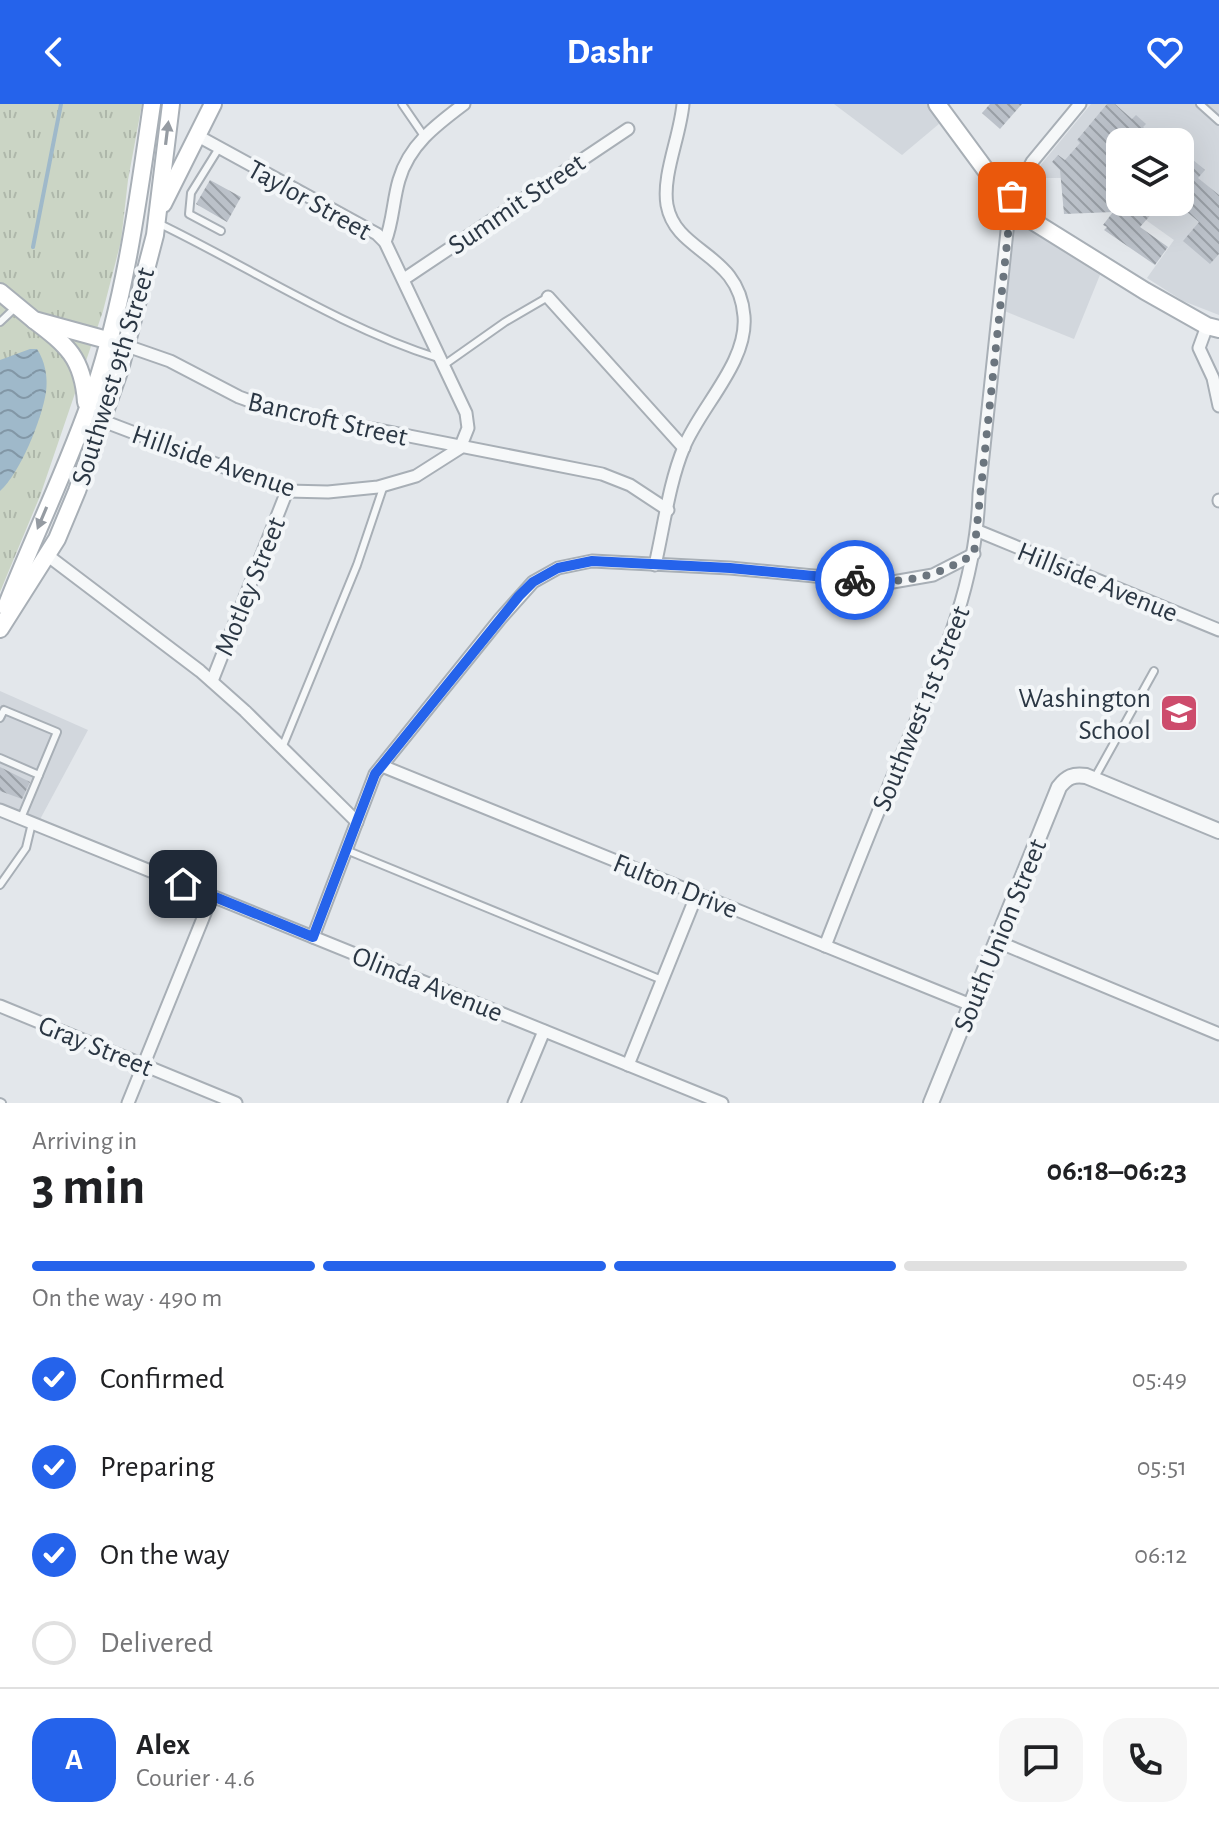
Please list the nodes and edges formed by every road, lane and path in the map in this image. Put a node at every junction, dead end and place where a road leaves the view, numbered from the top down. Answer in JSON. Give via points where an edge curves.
{"nodes":[{"id":1,"x":152,"y":104,"type":"edge"},
{"id":2,"x":171,"y":104,"type":"edge"},
{"id":3,"x":213,"y":104,"type":"edge"},
{"id":4,"x":402,"y":104,"type":"edge"},
{"id":5,"x":464,"y":104,"type":"edge"},
{"id":6,"x":683,"y":104,"type":"edge"},
{"id":7,"x":937,"y":104,"type":"edge"},
{"id":8,"x":1080,"y":104,"type":"edge"},
{"id":9,"x":1200,"y":104,"type":"edge"},
{"id":10,"x":1219,"y":121,"type":"edge"},
{"id":11,"x":628,"y":129,"type":"dead end"},
{"id":12,"x":198,"y":136,"type":"junction"},
{"id":13,"x":424,"y":136,"type":"junction"},
{"id":14,"x":219,"y":148,"type":"junction"},
{"id":15,"x":1010,"y":203,"type":"junction"},
{"id":16,"x":157,"y":220,"type":"junction"},
{"id":17,"x":221,"y":231,"type":"dead end"},
{"id":18,"x":385,"y":242,"type":"junction"},
{"id":19,"x":404,"y":279,"type":"junction"},
{"id":20,"x":0,"y":292,"type":"edge"},
{"id":21,"x":548,"y":297,"type":"joint"},
{"id":22,"x":16,"y":307,"type":"junction"},
{"id":23,"x":34,"y":320,"type":"junction"},
{"id":24,"x":0,"y":322,"type":"edge"},
{"id":25,"x":1213,"y":327,"type":"edge"},
{"id":26,"x":110,"y":341,"type":"junction"},
{"id":27,"x":127,"y":346,"type":"junction"},
{"id":28,"x":443,"y":362,"type":"junction"},
{"id":29,"x":1219,"y":406,"type":"edge"},
{"id":30,"x":103,"y":421,"type":"junction"},
{"id":31,"x":76,"y":440,"type":"junction"},
{"id":32,"x":460,"y":448,"type":"junction"},
{"id":33,"x":684,"y":448,"type":"junction"},
{"id":34,"x":384,"y":485,"type":"junction"},
{"id":35,"x":287,"y":491,"type":"junction"},
{"id":36,"x":668,"y":510,"type":"junction"},
{"id":37,"x":978,"y":531,"type":"junction"},
{"id":38,"x":974,"y":554,"type":"junction"},
{"id":39,"x":47,"y":555,"type":"junction"},
{"id":40,"x":655,"y":565,"type":"junction"},
{"id":41,"x":0,"y":621,"type":"edge"},
{"id":42,"x":0,"y":629,"type":"edge"},
{"id":43,"x":1219,"y":630,"type":"edge"},
{"id":44,"x":1154,"y":671,"type":"dead end"},
{"id":45,"x":212,"y":681,"type":"junction"},
{"id":46,"x":0,"y":718,"type":"edge"},
{"id":47,"x":282,"y":748,"type":"junction"},
{"id":48,"x":0,"y":758,"type":"edge"},
{"id":49,"x":382,"y":766,"type":"junction"},
{"id":50,"x":39,"y":775,"type":"junction"},
{"id":51,"x":1094,"y":779,"type":"junction"},
{"id":52,"x":0,"y":810,"type":"edge"},
{"id":53,"x":27,"y":821,"type":"junction"},
{"id":54,"x":357,"y":822,"type":"junction"},
{"id":55,"x":1219,"y":831,"type":"edge"},
{"id":56,"x":346,"y":850,"type":"junction"},
{"id":57,"x":0,"y":885,"type":"edge"},
{"id":58,"x":697,"y":894,"type":"junction"},
{"id":59,"x":212,"y":896,"type":"junction"},
{"id":60,"x":313,"y":937,"type":"junction"},
{"id":61,"x":996,"y":941,"type":"junction"},
{"id":62,"x":825,"y":946,"type":"junction"},
{"id":63,"x":662,"y":980,"type":"junction"},
{"id":64,"x":971,"y":1005,"type":"junction"},
{"id":65,"x":0,"y":1006,"type":"edge"},
{"id":66,"x":544,"y":1031,"type":"junction"},
{"id":67,"x":1219,"y":1034,"type":"edge"},
{"id":68,"x":144,"y":1065,"type":"junction"},
{"id":69,"x":628,"y":1065,"type":"junction"},
{"id":70,"x":128,"y":1103,"type":"edge"},
{"id":71,"x":236,"y":1103,"type":"edge"},
{"id":72,"x":514,"y":1103,"type":"edge"},
{"id":73,"x":721,"y":1103,"type":"edge"},
{"id":74,"x":931,"y":1103,"type":"edge"}],
"edges":[{"from":1,"to":26,"type":"main road","name":"Southwest 9th Street"},
{"from":16,"to":2,"type":"main road","name":"Southwest 9th Street","one_way":true},
{"from":3,"to":12,"type":"main road"},
{"from":4,"to":13,"type":"lane"},
{"from":5,"to":13,"type":"street"},
{"from":6,"to":33,"type":"street","via":[[667,179],[668,209],[684,237],[730,275],[745,318],[742,341],[724,380]]},
{"from":7,"to":15,"type":"main road"},
{"from":8,"to":15,"type":"street","name":"Southwest 1st Street","via":[[1032,162]]},
{"from":9,"to":10,"type":"lane"},
{"from":11,"to":19,"type":"street","name":"Summit Street"},
{"from":12,"to":14,"type":"street","name":"Taylor Street"},
{"from":12,"to":16,"type":"main road"},
{"from":13,"to":18,"type":"street","via":[[404,166]]},
{"from":14,"to":17,"type":"lane","via":[[191,193],[189,214]]},
{"from":14,"to":18,"type":"street","name":"Taylor Street"},
{"from":15,"to":25,"type":"main road","via":[[1135,285]]},
{"from":15,"to":37,"type":"street","name":"Southwest 1st Street"},
{"from":16,"to":27,"type":"main road","name":"Southwest 9th Street"},
{"from":16,"to":28,"type":"lane","via":[[344,319]]},
{"from":18,"to":19,"type":"street","name":"Taylor Street"},
{"from":19,"to":28,"type":"street","name":"Taylor Street"},
{"from":20,"to":22,"type":"main road","name":"Bancroft Street"},
{"from":21,"to":28,"type":"lane"},
{"from":21,"to":33,"type":"street"},
{"from":22,"to":23,"type":"main road","name":"Bancroft Street"},
{"from":22,"to":24,"type":"lane"},
{"from":23,"to":26,"type":"main road","name":"Bancroft Street"},
{"from":23,"to":31,"type":"main road","via":[[65,344],[84,378],[87,410]]},
{"from":25,"to":29,"type":"street","via":[[1199,348]]},
{"from":26,"to":27,"type":"main road","name":"Bancroft Street"},
{"from":26,"to":31,"type":"main road","name":"Southwest 9th Street"},
{"from":27,"to":30,"type":"main road","name":"Southwest 9th Street"},
{"from":27,"to":32,"type":"street","name":"Bancroft Street","via":[[272,409]]},
{"from":28,"to":32,"type":"street","name":"Taylor Street","via":[[466,413],[468,428]]},
{"from":30,"to":35,"type":"street","name":"Hillside Avenue"},
{"from":30,"to":39,"type":"main road","name":"Southwest 9th Street"},
{"from":31,"to":41,"type":"main road","name":"Southwest 9th Street","one_way":true},
{"from":32,"to":34,"type":"street","name":"Hillside Avenue","via":[[416,476]]},
{"from":32,"to":36,"type":"street","name":"Bancroft Street","via":[[602,474]]},
{"from":33,"to":36,"type":"street"},
{"from":34,"to":35,"type":"street","name":"Hillside Avenue","via":[[353,491]]},
{"from":34,"to":47,"type":"lane"},
{"from":35,"to":45,"type":"street","name":"Motley Street"},
{"from":36,"to":40,"type":"street"},
{"from":37,"to":38,"type":"street","name":"Southwest 1st Street"},
{"from":37,"to":43,"type":"street","name":"Hillside Avenue"},
{"from":38,"to":40,"type":"street","name":"Hillside Avenue","via":[[933,575],[887,583]]},
{"from":38,"to":62,"type":"street","name":"Southwest 1st Street","via":[[936,675]]},
{"from":39,"to":42,"type":"main road","name":"Southwest 9th Street"},
{"from":39,"to":45,"type":"street"},
{"from":40,"to":49,"type":"street","name":"Hillside Avenue","via":[[577,563],[533,582]]},
{"from":44,"to":51,"type":"lane"},
{"from":45,"to":47,"type":"street"},
{"from":46,"to":50,"type":"lane","via":[[4,710],[57,732]]},
{"from":47,"to":54,"type":"street"},
{"from":48,"to":50,"type":"lane"},
{"from":49,"to":54,"type":"street","name":"Hillside Avenue"},
{"from":49,"to":58,"type":"street","name":"Fulton Drive"},
{"from":50,"to":53,"type":"lane"},
{"from":51,"to":55,"type":"street"},
{"from":51,"to":61,"type":"street","name":"South Union Street","via":[[1076,774],[1059,787]]},
{"from":52,"to":53,"type":"street","name":"Olinda Avenue"},
{"from":53,"to":57,"type":"lane","via":[[26,848]]},
{"from":53,"to":59,"type":"street","name":"Olinda Avenue"},
{"from":54,"to":56,"type":"street","name":"Hillside Avenue"},
{"from":56,"to":60,"type":"street","name":"Hillside Avenue"},
{"from":56,"to":63,"type":"lane"},
{"from":58,"to":62,"type":"street","name":"Fulton Drive"},
{"from":58,"to":63,"type":"street"},
{"from":59,"to":60,"type":"street","name":"Olinda Avenue"},
{"from":59,"to":68,"type":"street"},
{"from":60,"to":66,"type":"street","name":"Olinda Avenue"},
{"from":61,"to":64,"type":"street","name":"South Union Street"},
{"from":61,"to":67,"type":"street"},
{"from":62,"to":64,"type":"street","name":"Fulton Drive"},
{"from":63,"to":69,"type":"street"},
{"from":64,"to":74,"type":"street","name":"South Union Street"},
{"from":65,"to":68,"type":"street","name":"Gray Street"},
{"from":66,"to":69,"type":"street","name":"Olinda Avenue"},
{"from":66,"to":72,"type":"street"},
{"from":68,"to":70,"type":"street"},
{"from":68,"to":71,"type":"street","name":"Gray Street"},
{"from":69,"to":73,"type":"street","name":"Olinda Avenue"}]}
